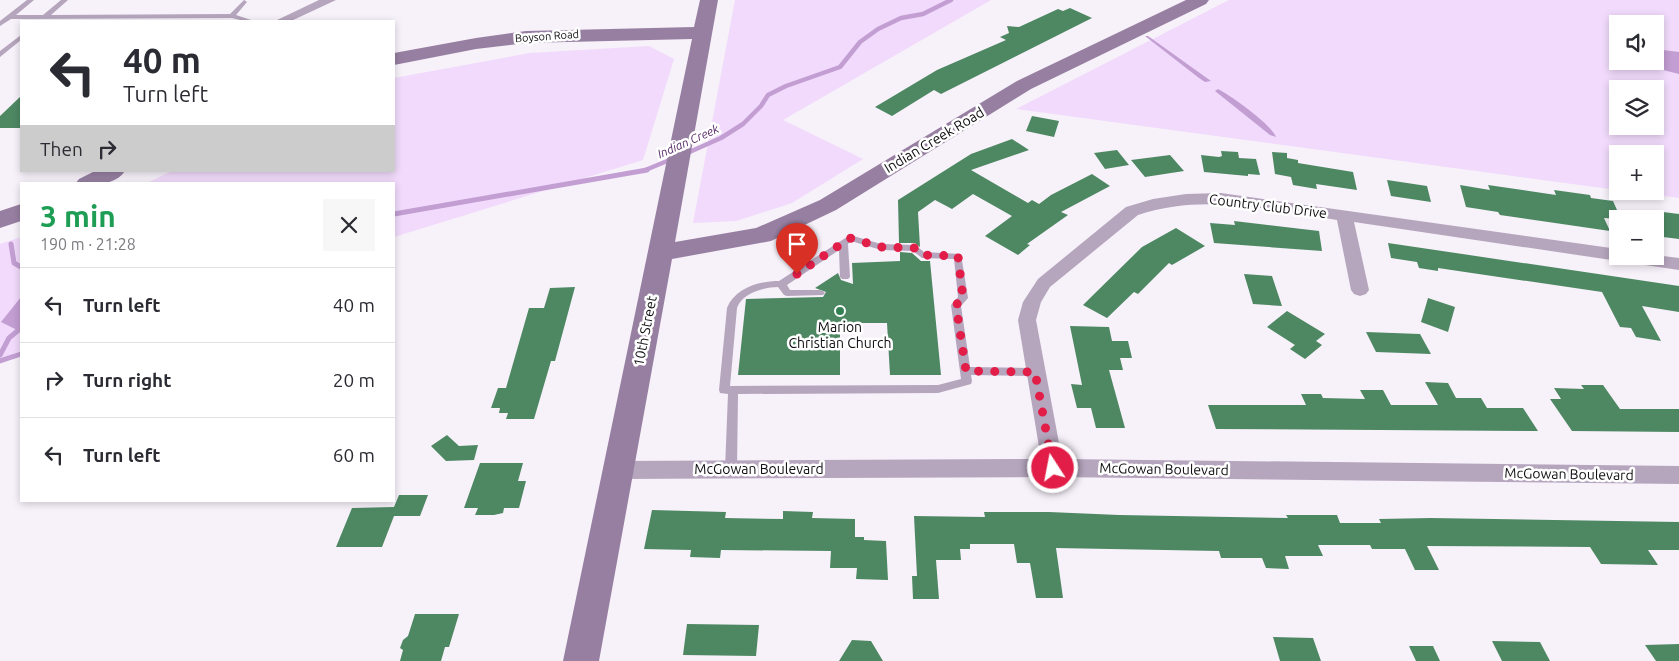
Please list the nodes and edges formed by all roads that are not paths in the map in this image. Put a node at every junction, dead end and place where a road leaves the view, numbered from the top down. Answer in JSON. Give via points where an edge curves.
{"nodes":[{"id":1,"x":31,"y":0,"type":"edge"},
{"id":2,"x":66,"y":0,"type":"edge"},
{"id":3,"x":330,"y":0,"type":"edge"},
{"id":4,"x":336,"y":0,"type":"edge"},
{"id":5,"x":709,"y":0,"type":"edge"},
{"id":6,"x":1200,"y":0,"type":"edge"},
{"id":7,"x":244,"y":2,"type":"dead end"},
{"id":8,"x":232,"y":16,"type":"junction"},
{"id":9,"x":10,"y":17,"type":"junction"},
{"id":10,"x":43,"y":19,"type":"edge"},
{"id":11,"x":247,"y":20,"type":"edge"},
{"id":12,"x":283,"y":20,"type":"edge"},
{"id":13,"x":303,"y":20,"type":"edge"},
{"id":14,"x":0,"y":24,"type":"edge"},
{"id":15,"x":702,"y":33,"type":"junction"},
{"id":16,"x":20,"y":38,"type":"edge"},
{"id":17,"x":0,"y":54,"type":"edge"},
{"id":18,"x":395,"y":59,"type":"edge"},
{"id":19,"x":112,"y":172,"type":"edge"},
{"id":20,"x":91,"y":182,"type":"edge"},
{"id":21,"x":20,"y":212,"type":"edge"},
{"id":22,"x":1344,"y":215,"type":"junction"},
{"id":23,"x":0,"y":220,"type":"edge"},
{"id":24,"x":843,"y":243,"type":"junction"},
{"id":25,"x":660,"y":252,"type":"junction"},
{"id":26,"x":1609,"y":254,"type":"edge"},
{"id":27,"x":1664,"y":262,"type":"edge"},
{"id":28,"x":1679,"y":264,"type":"edge"},
{"id":29,"x":845,"y":277,"type":"dead end"},
{"id":30,"x":781,"y":284,"type":"junction"},
{"id":31,"x":1360,"y":290,"type":"dead end"},
{"id":32,"x":820,"y":293,"type":"dead end"},
{"id":33,"x":966,"y":371,"type":"junction"},
{"id":34,"x":1035,"y":372,"type":"junction"},
{"id":35,"x":733,"y":390,"type":"junction"},
{"id":36,"x":1053,"y":468,"type":"junction"},
{"id":37,"x":731,"y":469,"type":"junction"},
{"id":38,"x":619,"y":470,"type":"junction"},
{"id":39,"x":1679,"y":475,"type":"edge"},
{"id":40,"x":581,"y":661,"type":"edge"}],
"edges":[{"from":1,"to":9,"type":"lane"},
{"from":2,"to":10,"type":"lane"},
{"from":3,"to":12,"type":"street"},
{"from":4,"to":13,"type":"street"},
{"from":5,"to":15,"type":"street","name":"10th Street"},
{"from":6,"to":25,"type":"street","name":"Indian Creek Road","via":[[1024,84],[828,205],[762,235]]},
{"from":7,"to":8,"type":"lane"},
{"from":8,"to":10,"type":"lane"},
{"from":8,"to":11,"type":"lane"},
{"from":9,"to":10,"type":"lane"},
{"from":9,"to":14,"type":"lane"},
{"from":15,"to":18,"type":"street","name":"Boyson Road","via":[[524,37],[459,45]]},
{"from":15,"to":25,"type":"street","name":"10th Street"},
{"from":16,"to":17,"type":"lane"},
{"from":19,"to":20,"type":"street"},
{"from":21,"to":23,"type":"street"},
{"from":22,"to":26,"type":"street","name":"Country Club Drive"},
{"from":22,"to":31,"type":"street"},
{"from":22,"to":34,"type":"street","name":"Country Club Drive","via":[[1221,198],[1186,199],[1132,211],[1044,283],[1032,302],[1027,320]]},
{"from":24,"to":29,"type":"lane"},
{"from":24,"to":30,"type":"lane"},
{"from":24,"to":33,"type":"lane","via":[[850,238],[881,247],[915,248],[922,255],[958,256],[963,298],[956,305]]},
{"from":25,"to":38,"type":"street","name":"10th Street"},
{"from":27,"to":28,"type":"street"},
{"from":30,"to":32,"type":"lane","via":[[787,293]]},
{"from":30,"to":35,"type":"lane","via":[[754,288],[736,300],[732,308],[724,390]]},
{"from":33,"to":34,"type":"lane"},
{"from":33,"to":35,"type":"lane","via":[[967,381],[938,389]]},
{"from":34,"to":36,"type":"street","name":"Country Club Drive"},
{"from":35,"to":37,"type":"lane"},
{"from":36,"to":37,"type":"street","name":"McGowan Boulevard"},
{"from":36,"to":39,"type":"street","name":"McGowan Boulevard"},
{"from":37,"to":38,"type":"street","name":"McGowan Boulevard"},
{"from":38,"to":40,"type":"street","name":"10th Street"}]}
